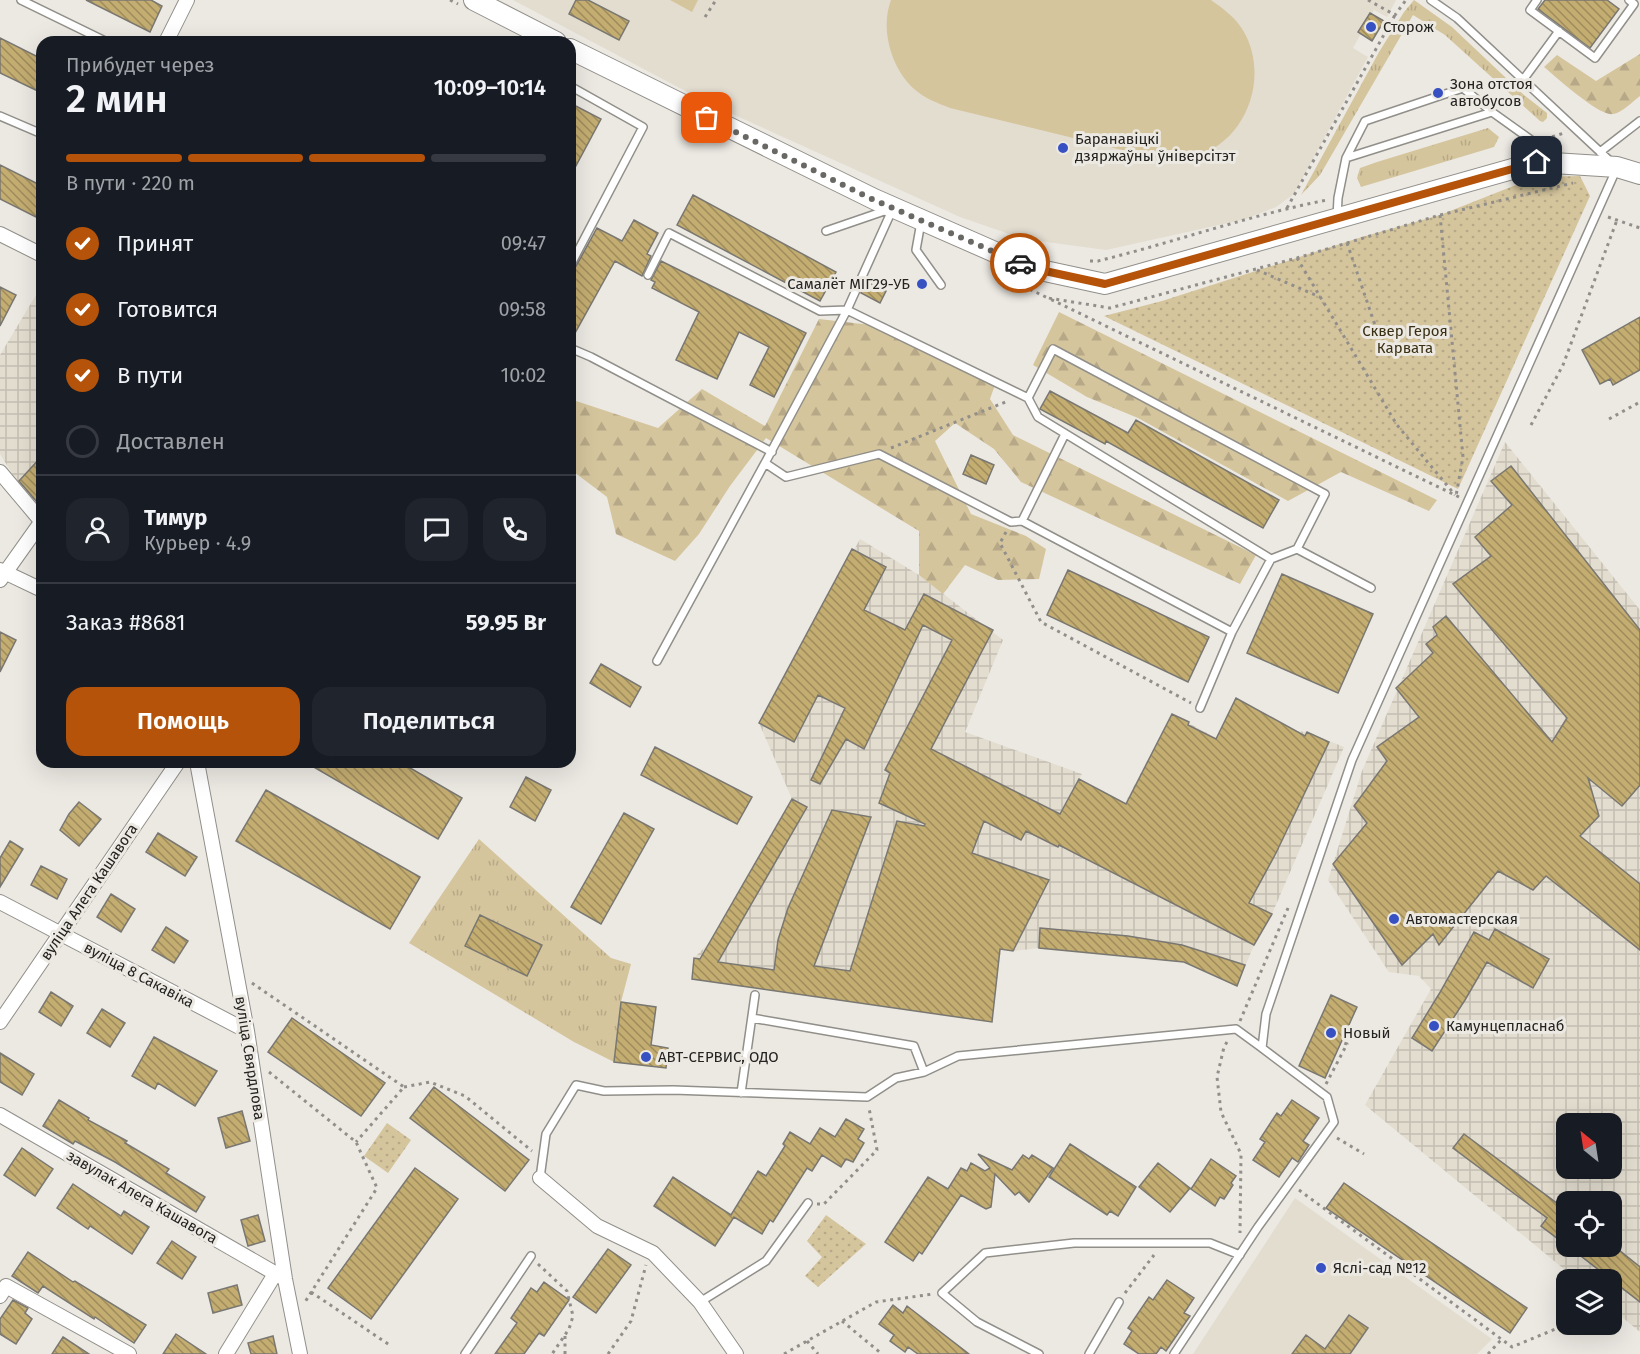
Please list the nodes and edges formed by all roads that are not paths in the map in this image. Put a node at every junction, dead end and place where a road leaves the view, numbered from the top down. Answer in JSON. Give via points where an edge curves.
{"nodes":[{"id":1,"x":21,"y":0,"type":"edge"},
{"id":2,"x":187,"y":0,"type":"edge"},
{"id":3,"x":474,"y":0,"type":"edge"},
{"id":4,"x":1431,"y":0,"type":"edge"},
{"id":5,"x":1538,"y":0,"type":"edge"},
{"id":6,"x":1629,"y":0,"type":"edge"},
{"id":7,"x":1559,"y":31,"type":"junction"},
{"id":8,"x":95,"y":36,"type":"edge"},
{"id":9,"x":169,"y":36,"type":"edge"},
{"id":10,"x":544,"y":36,"type":"edge"},
{"id":11,"x":576,"y":52,"type":"edge"},
{"id":12,"x":1523,"y":80,"type":"junction"},
{"id":13,"x":576,"y":89,"type":"edge"},
{"id":14,"x":1492,"y":112,"type":"junction"},
{"id":15,"x":0,"y":116,"type":"edge"},
{"id":16,"x":1640,"y":121,"type":"edge"},
{"id":17,"x":36,"y":131,"type":"edge"},
{"id":18,"x":1536,"y":152,"type":"junction"},
{"id":19,"x":1600,"y":152,"type":"junction"},
{"id":20,"x":1346,"y":158,"type":"junction"},
{"id":21,"x":1617,"y":167,"type":"junction"},
{"id":22,"x":1640,"y":174,"type":"edge"},
{"id":23,"x":894,"y":207,"type":"junction"},
{"id":24,"x":1337,"y":218,"type":"junction"},
{"id":25,"x":921,"y":219,"type":"junction"},
{"id":26,"x":826,"y":231,"type":"dead end"},
{"id":27,"x":0,"y":234,"type":"edge"},
{"id":28,"x":36,"y":252,"type":"edge"},
{"id":29,"x":576,"y":255,"type":"edge"},
{"id":30,"x":648,"y":274,"type":"dead end"},
{"id":31,"x":942,"y":285,"type":"dead end"},
{"id":32,"x":847,"y":310,"type":"junction"},
{"id":33,"x":576,"y":351,"type":"edge"},
{"id":34,"x":1025,"y":396,"type":"junction"},
{"id":35,"x":1065,"y":434,"type":"junction"},
{"id":36,"x":772,"y":452,"type":"junction"},
{"id":37,"x":765,"y":463,"type":"junction"},
{"id":38,"x":0,"y":472,"type":"edge"},
{"id":39,"x":36,"y":514,"type":"edge"},
{"id":40,"x":1022,"y":521,"type":"junction"},
{"id":41,"x":36,"y":529,"type":"edge"},
{"id":42,"x":1297,"y":549,"type":"junction"},
{"id":43,"x":1271,"y":559,"type":"junction"},
{"id":44,"x":2,"y":574,"type":"edge"},
{"id":45,"x":36,"y":588,"type":"edge"},
{"id":46,"x":1371,"y":588,"type":"dead end"},
{"id":47,"x":1232,"y":632,"type":"junction"},
{"id":48,"x":657,"y":661,"type":"dead end"},
{"id":49,"x":1200,"y":708,"type":"road end"},
{"id":50,"x":174,"y":768,"type":"edge"},
{"id":51,"x":198,"y":768,"type":"edge"},
{"id":52,"x":0,"y":902,"type":"edge"},
{"id":53,"x":60,"y":933,"type":"junction"},
{"id":54,"x":755,"y":995,"type":"dead end"},
{"id":55,"x":752,"y":1018,"type":"junction"},
{"id":56,"x":0,"y":1022,"type":"edge"},
{"id":57,"x":247,"y":1031,"type":"junction"},
{"id":58,"x":1262,"y":1048,"type":"junction"},
{"id":59,"x":924,"y":1072,"type":"junction"},
{"id":60,"x":741,"y":1093,"type":"junction"},
{"id":61,"x":0,"y":1115,"type":"edge"},
{"id":62,"x":540,"y":1178,"type":"joint"},
{"id":63,"x":808,"y":1203,"type":"road end"},
{"id":64,"x":1240,"y":1255,"type":"junction"},
{"id":65,"x":531,"y":1256,"type":"road end"},
{"id":66,"x":280,"y":1277,"type":"junction"},
{"id":67,"x":0,"y":1296,"type":"edge"},
{"id":68,"x":700,"y":1302,"type":"junction"},
{"id":69,"x":1119,"y":1302,"type":"road end"},
{"id":70,"x":129,"y":1354,"type":"edge"},
{"id":71,"x":226,"y":1354,"type":"edge"},
{"id":72,"x":300,"y":1354,"type":"edge"},
{"id":73,"x":465,"y":1354,"type":"edge"},
{"id":74,"x":736,"y":1354,"type":"edge"},
{"id":75,"x":1039,"y":1354,"type":"edge"},
{"id":76,"x":1089,"y":1354,"type":"edge"},
{"id":77,"x":1174,"y":1354,"type":"edge"}],
"edges":[{"from":1,"to":8,"type":"lane"},
{"from":2,"to":9,"type":"street"},
{"from":3,"to":10,"type":"main road"},
{"from":4,"to":12,"type":"lane","via":[[1458,18]]},
{"from":5,"to":7,"type":"lane","via":[[1530,10]]},
{"from":6,"to":7,"type":"lane","via":[[1634,4],[1595,57]]},
{"from":7,"to":12,"type":"lane"},
{"from":11,"to":23,"type":"main road"},
{"from":12,"to":19,"type":"lane"},
{"from":13,"to":29,"type":"lane","via":[[643,127]]},
{"from":14,"to":18,"type":"lane"},
{"from":14,"to":20,"type":"lane"},
{"from":14,"to":20,"type":"lane","via":[[1463,88],[1365,121]]},
{"from":15,"to":17,"type":"lane"},
{"from":16,"to":19,"type":"lane"},
{"from":18,"to":21,"type":"main road"},
{"from":18,"to":24,"type":"main road"},
{"from":19,"to":21,"type":"lane"},
{"from":20,"to":24,"type":"lane"},
{"from":21,"to":22,"type":"main road"},
{"from":21,"to":58,"type":"lane","via":[[1352,760],[1266,1014]]},
{"from":23,"to":25,"type":"main road"},
{"from":23,"to":26,"type":"lane"},
{"from":23,"to":32,"type":"lane"},
{"from":24,"to":25,"type":"main road","via":[[1105,284],[1031,268]]},
{"from":25,"to":31,"type":"lane","via":[[916,250]]},
{"from":27,"to":28,"type":"street"},
{"from":30,"to":32,"type":"lane","via":[[669,233],[820,311]]},
{"from":32,"to":34,"type":"lane"},
{"from":32,"to":36,"type":"lane"},
{"from":33,"to":36,"type":"lane"},
{"from":34,"to":35,"type":"lane","via":[[1038,417]]},
{"from":34,"to":42,"type":"lane","via":[[1053,349],[1325,494]]},
{"from":35,"to":40,"type":"lane"},
{"from":35,"to":43,"type":"lane"},
{"from":36,"to":37,"type":"lane"},
{"from":37,"to":40,"type":"lane","via":[[786,477],[879,454],[1011,522]]},
{"from":37,"to":48,"type":"lane"},
{"from":38,"to":39,"type":"street"},
{"from":40,"to":47,"type":"lane"},
{"from":41,"to":44,"type":"street"},
{"from":42,"to":43,"type":"lane"},
{"from":42,"to":46,"type":"lane"},
{"from":43,"to":47,"type":"lane"},
{"from":44,"to":45,"type":"street"},
{"from":47,"to":49,"type":"lane"},
{"from":50,"to":53,"type":"street","name":"вуліца Алега Кашавога"},
{"from":51,"to":57,"type":"street","name":"вуліца Свярдлова"},
{"from":52,"to":53,"type":"street","name":"вуліца 8 Сакавіка"},
{"from":53,"to":56,"type":"street","name":"вуліца Алега Кашавога"},
{"from":53,"to":57,"type":"street","name":"вуліца 8 Сакавіка"},
{"from":54,"to":55,"type":"lane"},
{"from":55,"to":59,"type":"lane","via":[[914,1046]]},
{"from":55,"to":60,"type":"lane"},
{"from":57,"to":66,"type":"street","name":"вуліца Свярдлова"},
{"from":58,"to":59,"type":"lane","via":[[1236,1029],[958,1056]]},
{"from":58,"to":64,"type":"lane","via":[[1327,1097],[1334,1122]]},
{"from":59,"to":60,"type":"lane","via":[[896,1078],[867,1097]]},
{"from":60,"to":62,"type":"lane","via":[[604,1091],[576,1085],[546,1134]]},
{"from":61,"to":66,"type":"street","name":"завулак Алега Кашавога"},
{"from":62,"to":68,"type":"street","via":[[597,1226],[649,1251]]},
{"from":63,"to":68,"type":"lane","via":[[766,1261]]},
{"from":64,"to":75,"type":"lane","via":[[1210,1243],[1074,1243],[985,1253],[942,1293],[977,1322]]},
{"from":64,"to":77,"type":"lane"},
{"from":65,"to":73,"type":"lane"},
{"from":66,"to":71,"type":"street"},
{"from":66,"to":72,"type":"street","name":"вуліца Свярдлова"},
{"from":67,"to":70,"type":"street","via":[[6,1286]]},
{"from":68,"to":74,"type":"street"},
{"from":69,"to":76,"type":"lane"}]}
